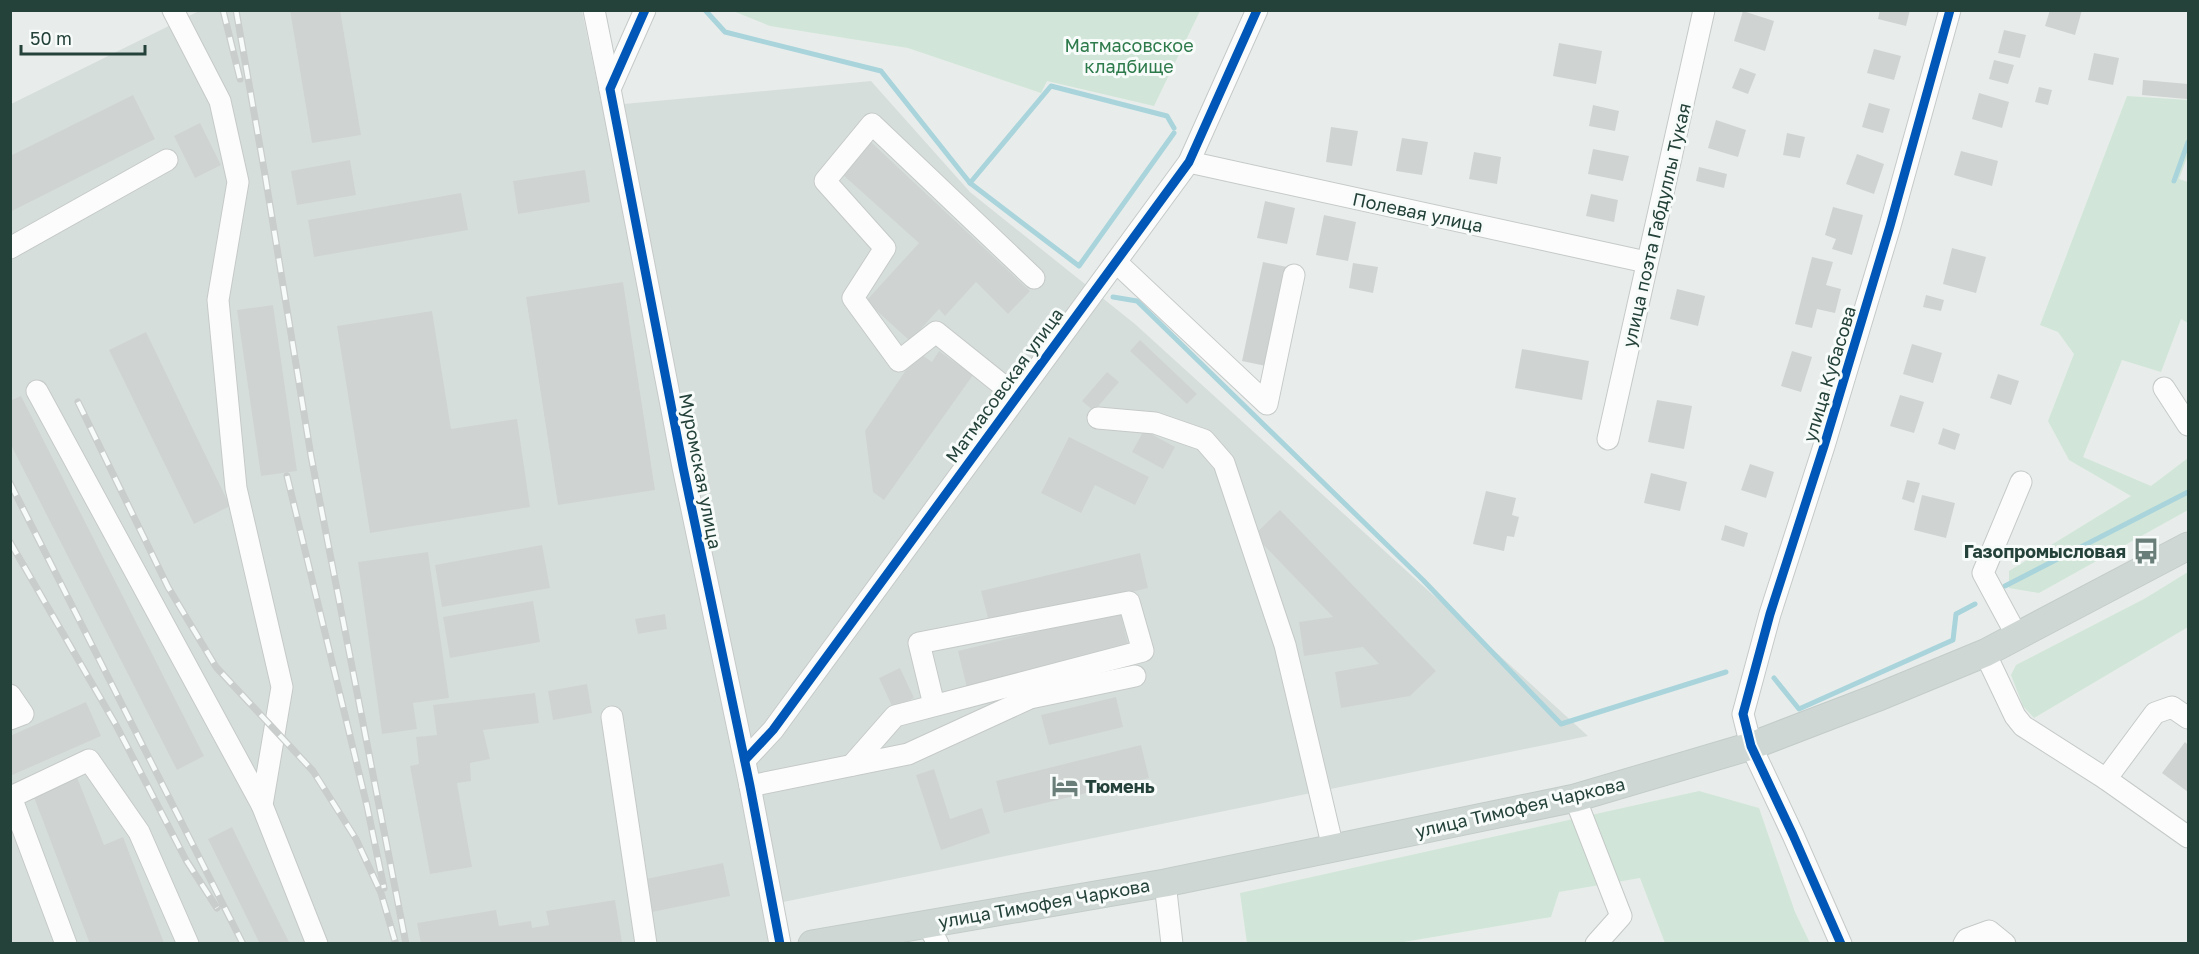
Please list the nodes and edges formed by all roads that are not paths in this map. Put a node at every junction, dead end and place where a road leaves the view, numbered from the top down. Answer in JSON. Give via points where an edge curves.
{"nodes":[{"id":1,"x":173,"y":10,"type":"edge"},
{"id":2,"x":594,"y":10,"type":"edge"},
{"id":3,"x":645,"y":10,"type":"edge"},
{"id":4,"x":1257,"y":10,"type":"edge"},
{"id":5,"x":1704,"y":10,"type":"edge"},
{"id":6,"x":1950,"y":10,"type":"edge"},
{"id":7,"x":610,"y":89,"type":"junction"},
{"id":8,"x":167,"y":160,"type":"dead end"},
{"id":9,"x":1189,"y":162,"type":"junction"},
{"id":10,"x":10,"y":248,"type":"edge"},
{"id":11,"x":1116,"y":262,"type":"junction"},
{"id":12,"x":1646,"y":262,"type":"junction"},
{"id":13,"x":1294,"y":275,"type":"dead end"},
{"id":14,"x":1034,"y":278,"type":"dead end"},
{"id":15,"x":2164,"y":388,"type":"dead end"},
{"id":16,"x":37,"y":391,"type":"dead end"},
{"id":17,"x":1016,"y":396,"type":"junction"},
{"id":18,"x":1098,"y":418,"type":"dead end"},
{"id":19,"x":2188,"y":425,"type":"edge"},
{"id":20,"x":1608,"y":439,"type":"dead end"},
{"id":21,"x":2021,"y":482,"type":"dead end"},
{"id":22,"x":2188,"y":546,"type":"edge"},
{"id":23,"x":2017,"y":636,"type":"junction"},
{"id":24,"x":1985,"y":652,"type":"junction"},
{"id":25,"x":1135,"y":676,"type":"dead end"},
{"id":26,"x":10,"y":695,"type":"edge"},
{"id":27,"x":934,"y":705,"type":"junction"},
{"id":28,"x":2183,"y":709,"type":"edge"},
{"id":29,"x":612,"y":717,"type":"dead end"},
{"id":30,"x":10,"y":719,"type":"edge"},
{"id":31,"x":1751,"y":746,"type":"junction"},
{"id":32,"x":745,"y":760,"type":"junction"},
{"id":33,"x":852,"y":765,"type":"junction"},
{"id":34,"x":2106,"y":779,"type":"junction"},
{"id":35,"x":750,"y":786,"type":"junction"},
{"id":36,"x":1575,"y":798,"type":"junction"},
{"id":37,"x":262,"y":805,"type":"junction"},
{"id":38,"x":13,"y":813,"type":"edge"},
{"id":39,"x":2188,"y":837,"type":"edge"},
{"id":40,"x":1333,"y":848,"type":"junction"},
{"id":41,"x":1165,"y":883,"type":"junction"},
{"id":42,"x":932,"y":933,"type":"edge"},
{"id":43,"x":66,"y":944,"type":"edge"},
{"id":44,"x":188,"y":944,"type":"edge"},
{"id":45,"x":317,"y":944,"type":"edge"},
{"id":46,"x":646,"y":944,"type":"edge"},
{"id":47,"x":780,"y":944,"type":"edge"},
{"id":48,"x":812,"y":944,"type":"edge"},
{"id":49,"x":1172,"y":944,"type":"edge"},
{"id":50,"x":1596,"y":944,"type":"edge"},
{"id":51,"x":1841,"y":944,"type":"edge"},
{"id":52,"x":1964,"y":944,"type":"edge"},
{"id":53,"x":2005,"y":944,"type":"edge"}],
"edges":[{"from":1,"to":37,"type":"street","via":[[220,101],[238,182],[218,300],[236,488],[282,687]]},
{"from":2,"to":7,"type":"street","name":"Муромская улица"},
{"from":3,"to":7,"type":"street"},
{"from":4,"to":9,"type":"street","name":"Матмасовская улица"},
{"from":5,"to":12,"type":"street","name":"улица поэта Габдуллы Тукая"},
{"from":6,"to":31,"type":"street","name":"улица Кубасова","via":[[1890,226],[1770,614],[1743,714]]},
{"from":7,"to":32,"type":"street","name":"Муромская улица","via":[[683,468]]},
{"from":8,"to":10,"type":"street"},
{"from":9,"to":11,"type":"street","name":"Матмасовская улица"},
{"from":9,"to":12,"type":"street","name":"Полевая улица"},
{"from":11,"to":13,"type":"street","via":[[1267,404]]},
{"from":11,"to":17,"type":"street","name":"Матмасовская улица"},
{"from":12,"to":20,"type":"street","name":"улица поэта Габдуллы Тукая"},
{"from":14,"to":17,"type":"street","via":[[872,124],[825,181],[885,248],[853,298],[899,361],[936,332]]},
{"from":15,"to":19,"type":"street"},
{"from":16,"to":37,"type":"street"},
{"from":17,"to":32,"type":"street","name":"Матмасовская улица","via":[[772,730]]},
{"from":18,"to":40,"type":"street","via":[[1155,423],[1204,440],[1224,463],[1285,645]]},
{"from":21,"to":23,"type":"street","via":[[1983,573]]},
{"from":22,"to":23,"type":"main road","name":"улица Тимофея Чаркова"},
{"from":23,"to":24,"type":"main road","name":"улица Тимофея Чаркова"},
{"from":24,"to":31,"type":"main road","name":"улица Тимофея Чаркова"},
{"from":24,"to":34,"type":"street","via":[[2015,716],[2024,726]]},
{"from":25,"to":33,"type":"street","via":[[1030,698],[908,754]]},
{"from":26,"to":30,"type":"street","via":[[22,714]]},
{"from":27,"to":27,"type":"street","via":[[1143,651],[1129,602],[919,644]]},
{"from":27,"to":33,"type":"street","via":[[895,716]]},
{"from":28,"to":34,"type":"street","via":[[2156,713]]},
{"from":29,"to":46,"type":"street"},
{"from":31,"to":36,"type":"main road","name":"улица Тимофея Чаркова"},
{"from":31,"to":51,"type":"street","name":"улица Кубасова"},
{"from":32,"to":35,"type":"street","name":"Муромская улица"},
{"from":33,"to":35,"type":"street"},
{"from":34,"to":39,"type":"street"},
{"from":35,"to":47,"type":"street","name":"Муромская улица"},
{"from":36,"to":40,"type":"main road","name":"улица Тимофея Чаркова"},
{"from":36,"to":50,"type":"street","via":[[1621,916]]},
{"from":37,"to":45,"type":"street"},
{"from":38,"to":43,"type":"street"},
{"from":38,"to":44,"type":"street","via":[[11,797],[90,760],[139,832]]},
{"from":40,"to":41,"type":"main road","name":"улица Тимофея Чаркова"},
{"from":41,"to":42,"type":"main road","name":"улица Тимофея Чаркова"},
{"from":41,"to":49,"type":"street"},
{"from":42,"to":48,"type":"main road","name":"улица Тимофея Чаркова"},
{"from":52,"to":53,"type":"street","via":[[1967,939],[1989,931]]}]}
